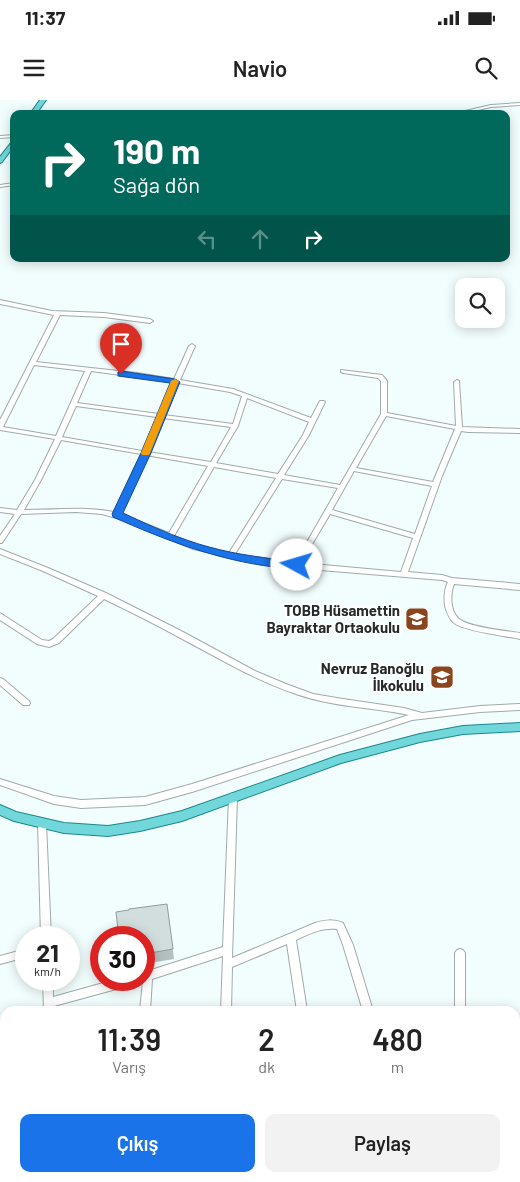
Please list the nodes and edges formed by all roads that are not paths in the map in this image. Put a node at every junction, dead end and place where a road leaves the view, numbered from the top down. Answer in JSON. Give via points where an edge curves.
{"nodes":[{"id":1,"x":500,"y":100,"type":"edge"},
{"id":2,"x":492,"y":101,"type":"edge"},
{"id":3,"x":519,"y":102,"type":"edge"},
{"id":4,"x":472,"y":110,"type":"edge"},
{"id":5,"x":10,"y":146,"type":"edge"},
{"id":6,"x":0,"y":160,"type":"edge"},
{"id":7,"x":0,"y":302,"type":"edge"},
{"id":8,"x":58,"y":313,"type":"junction"},
{"id":9,"x":150,"y":321,"type":"dead end"},
{"id":10,"x":192,"y":346,"type":"dead end"},
{"id":11,"x":32,"y":364,"type":"junction"},
{"id":12,"x":88,"y":370,"type":"junction"},
{"id":13,"x":343,"y":371,"type":"dead end"},
{"id":14,"x":175,"y":382,"type":"junction"},
{"id":15,"x":458,"y":382,"type":"dead end"},
{"id":16,"x":245,"y":395,"type":"junction"},
{"id":17,"x":322,"y":402,"type":"dead end"},
{"id":18,"x":74,"y":404,"type":"junction"},
{"id":19,"x":384,"y":414,"type":"junction"},
{"id":20,"x":162,"y":415,"type":"junction"},
{"id":21,"x":313,"y":421,"type":"junction"},
{"id":22,"x":235,"y":426,"type":"junction"},
{"id":23,"x":0,"y":427,"type":"edge"},
{"id":24,"x":459,"y":428,"type":"junction"},
{"id":25,"x":520,"y":430,"type":"edge"},
{"id":26,"x":58,"y":438,"type":"junction"},
{"id":27,"x":146,"y":453,"type":"junction"},
{"id":28,"x":214,"y":464,"type":"junction"},
{"id":29,"x":352,"y":469,"type":"junction"},
{"id":30,"x":280,"y":476,"type":"junction"},
{"id":31,"x":436,"y":485,"type":"junction"},
{"id":32,"x":342,"y":487,"type":"junction"},
{"id":33,"x":0,"y":510,"type":"edge"},
{"id":34,"x":328,"y":511,"type":"junction"},
{"id":35,"x":19,"y":513,"type":"junction"},
{"id":36,"x":117,"y":514,"type":"junction"},
{"id":37,"x":170,"y":537,"type":"junction"},
{"id":38,"x":417,"y":537,"type":"junction"},
{"id":39,"x":0,"y":541,"type":"edge"},
{"id":40,"x":0,"y":551,"type":"edge"},
{"id":41,"x":232,"y":556,"type":"junction"},
{"id":42,"x":297,"y":565,"type":"junction"},
{"id":43,"x":404,"y":574,"type":"junction"},
{"id":44,"x":452,"y":581,"type":"junction"},
{"id":45,"x":520,"y":587,"type":"edge"},
{"id":46,"x":102,"y":594,"type":"junction"},
{"id":47,"x":0,"y":616,"type":"edge"},
{"id":48,"x":520,"y":636,"type":"edge"},
{"id":49,"x":0,"y":681,"type":"edge"},
{"id":50,"x":26,"y":703,"type":"dead end"},
{"id":51,"x":520,"y":707,"type":"edge"},
{"id":52,"x":424,"y":716,"type":"junction"},
{"id":53,"x":519,"y":728,"type":"edge"},
{"id":54,"x":0,"y":782,"type":"edge"},
{"id":55,"x":233,"y":797,"type":"junction"},
{"id":56,"x":0,"y":810,"type":"edge"},
{"id":57,"x":42,"y":823,"type":"junction"},
{"id":58,"x":46,"y":926,"type":"edge"},
{"id":59,"x":291,"y":938,"type":"junction"},
{"id":60,"x":228,"y":950,"type":"junction"},
{"id":61,"x":460,"y":954,"type":"dead end"},
{"id":62,"x":15,"y":956,"type":"edge"},
{"id":63,"x":0,"y":960,"type":"edge"},
{"id":64,"x":228,"y":964,"type":"junction"},
{"id":65,"x":155,"y":973,"type":"edge"},
{"id":66,"x":48,"y":991,"type":"edge"},
{"id":67,"x":100,"y":991,"type":"edge"},
{"id":68,"x":146,"y":991,"type":"edge"},
{"id":69,"x":48,"y":1006,"type":"edge"},
{"id":70,"x":57,"y":1006,"type":"edge"},
{"id":71,"x":145,"y":1006,"type":"edge"},
{"id":72,"x":226,"y":1006,"type":"edge"},
{"id":73,"x":301,"y":1006,"type":"edge"},
{"id":74,"x":366,"y":1006,"type":"edge"},
{"id":75,"x":460,"y":1006,"type":"edge"}],
"edges":[{"from":1,"to":2,"type":"street"},
{"from":3,"to":4,"type":"street"},
{"from":5,"to":6,"type":"main road"},
{"from":7,"to":8,"type":"street"},
{"from":8,"to":9,"type":"street"},
{"from":8,"to":11,"type":"street"},
{"from":10,"to":14,"type":"street"},
{"from":11,"to":12,"type":"street"},
{"from":11,"to":23,"type":"street"},
{"from":12,"to":14,"type":"street"},
{"from":12,"to":18,"type":"street"},
{"from":13,"to":19,"type":"street","via":[[380,376],[384,381]]},
{"from":14,"to":16,"type":"street"},
{"from":14,"to":20,"type":"street"},
{"from":15,"to":24,"type":"street"},
{"from":16,"to":21,"type":"street"},
{"from":16,"to":22,"type":"street"},
{"from":17,"to":21,"type":"street"},
{"from":18,"to":20,"type":"street"},
{"from":18,"to":26,"type":"street"},
{"from":19,"to":24,"type":"street"},
{"from":19,"to":29,"type":"street"},
{"from":20,"to":22,"type":"street"},
{"from":20,"to":27,"type":"street"},
{"from":21,"to":30,"type":"street"},
{"from":22,"to":28,"type":"street"},
{"from":23,"to":26,"type":"street"},
{"from":24,"to":25,"type":"street"},
{"from":24,"to":31,"type":"street"},
{"from":26,"to":27,"type":"street"},
{"from":26,"to":35,"type":"street"},
{"from":27,"to":28,"type":"street"},
{"from":27,"to":36,"type":"street"},
{"from":28,"to":30,"type":"street"},
{"from":28,"to":37,"type":"street"},
{"from":29,"to":31,"type":"street"},
{"from":29,"to":32,"type":"street"},
{"from":30,"to":32,"type":"street"},
{"from":30,"to":41,"type":"street"},
{"from":31,"to":38,"type":"street"},
{"from":32,"to":34,"type":"street"},
{"from":33,"to":35,"type":"street"},
{"from":34,"to":38,"type":"street"},
{"from":34,"to":42,"type":"street"},
{"from":35,"to":36,"type":"street","via":[[100,511]]},
{"from":35,"to":39,"type":"street"},
{"from":36,"to":37,"type":"street"},
{"from":37,"to":41,"type":"street"},
{"from":38,"to":43,"type":"street"},
{"from":40,"to":46,"type":"street"},
{"from":41,"to":42,"type":"street"},
{"from":42,"to":43,"type":"street"},
{"from":43,"to":44,"type":"street"},
{"from":44,"to":45,"type":"street"},
{"from":44,"to":48,"type":"street","via":[[449,603],[457,622]]},
{"from":46,"to":47,"type":"street","via":[[49,644],[40,642]]},
{"from":46,"to":52,"type":"street","via":[[256,676],[300,693]]},
{"from":49,"to":50,"type":"street"},
{"from":51,"to":52,"type":"street"},
{"from":52,"to":54,"type":"street","via":[[145,800],[81,804],[54,800]]},
{"from":53,"to":55,"type":"main road","via":[[463,730],[420,738],[340,759]]},
{"from":55,"to":57,"type":"main road","via":[[182,816],[108,831]]},
{"from":55,"to":60,"type":"street"},
{"from":56,"to":57,"type":"main road"},
{"from":57,"to":58,"type":"street"},
{"from":59,"to":64,"type":"street"},
{"from":59,"to":73,"type":"street"},
{"from":59,"to":74,"type":"street","via":[[317,928],[334,924],[340,926]]},
{"from":60,"to":64,"type":"street"},
{"from":60,"to":65,"type":"street"},
{"from":61,"to":75,"type":"street"},
{"from":62,"to":63,"type":"street"},
{"from":64,"to":72,"type":"street"},
{"from":66,"to":69,"type":"street"},
{"from":67,"to":70,"type":"street"},
{"from":68,"to":71,"type":"street"}]}
